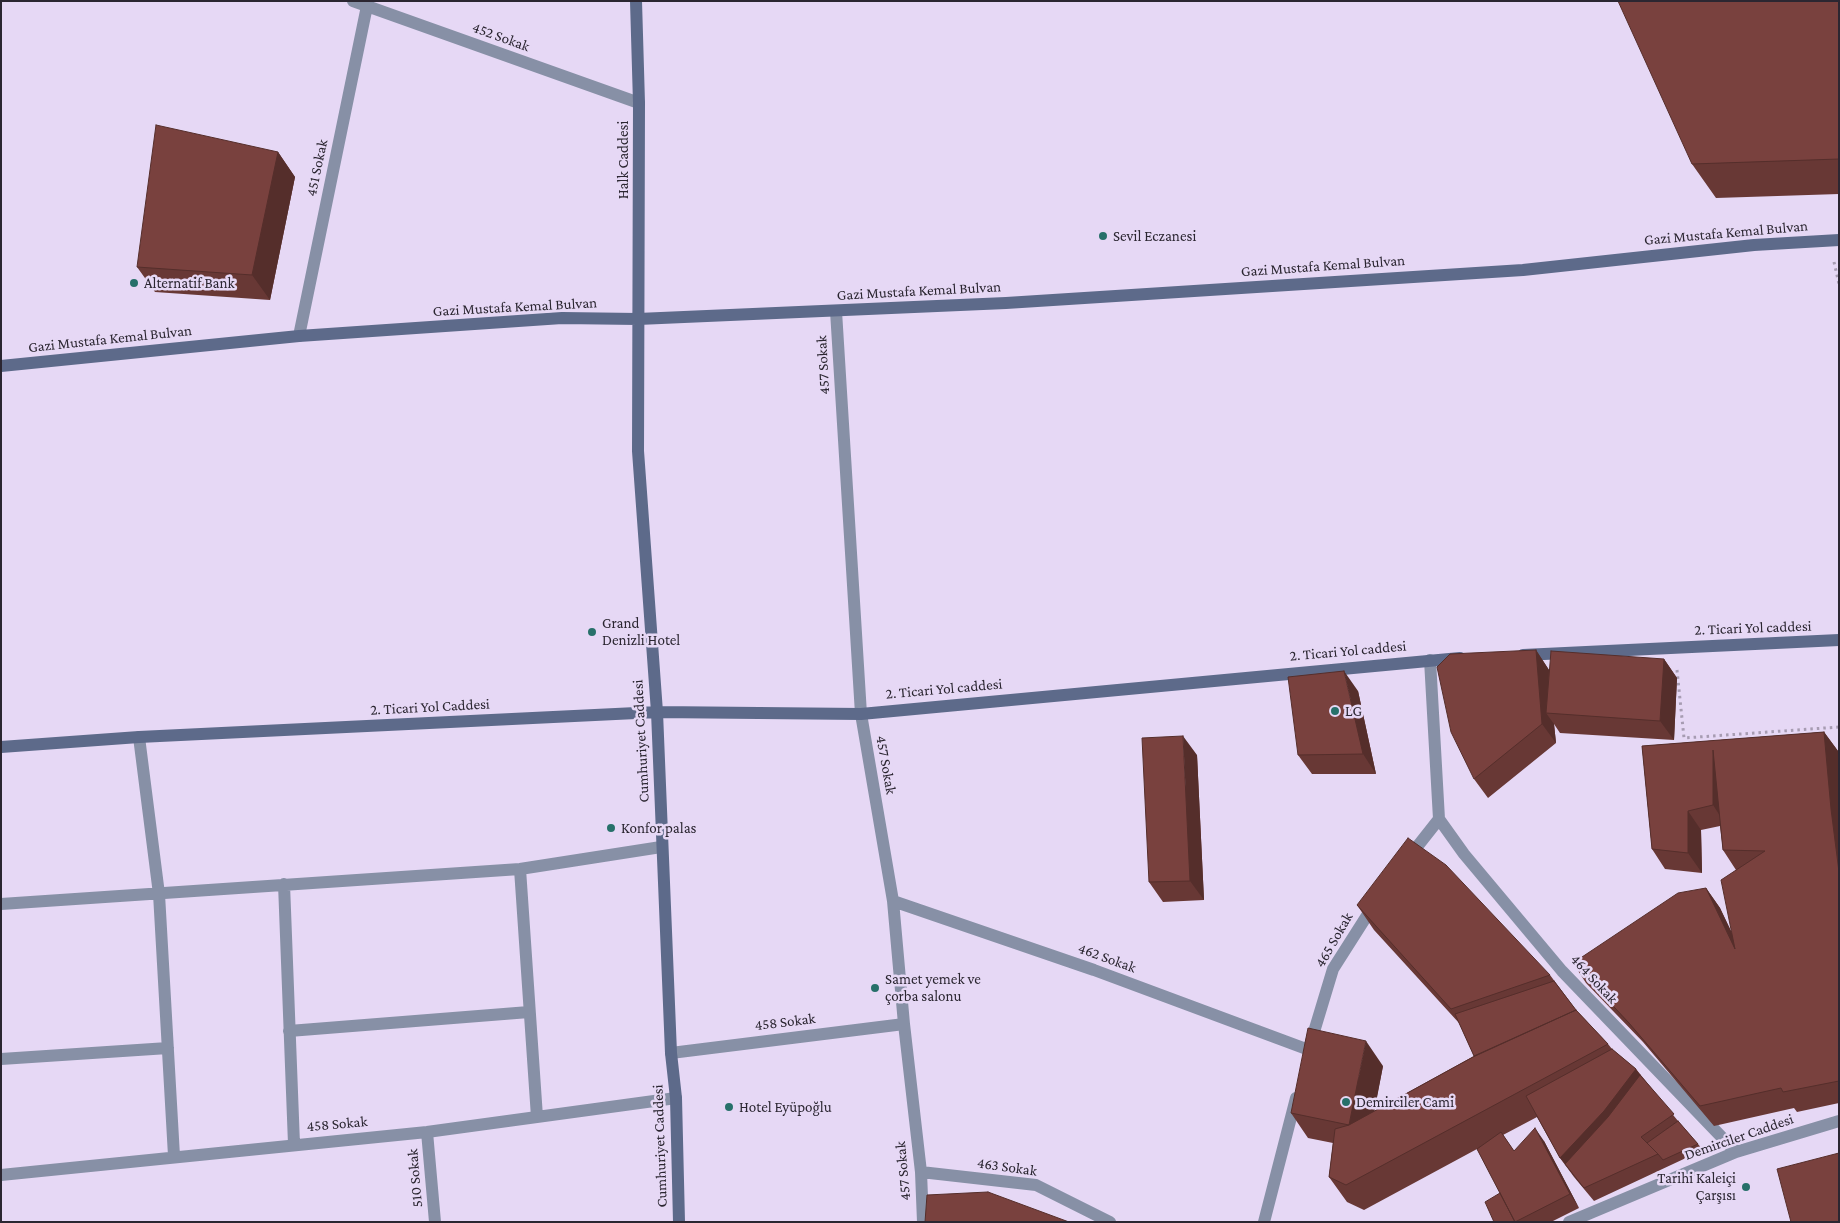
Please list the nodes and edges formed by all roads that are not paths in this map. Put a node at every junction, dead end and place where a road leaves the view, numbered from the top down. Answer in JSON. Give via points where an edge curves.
{"nodes":[{"id":1,"x":352,"y":1,"type":"edge"},
{"id":2,"x":636,"y":1,"type":"edge"},
{"id":3,"x":367,"y":6,"type":"junction"},
{"id":4,"x":639,"y":103,"type":"junction"},
{"id":5,"x":1839,"y":240,"type":"edge"},
{"id":6,"x":836,"y":311,"type":"junction"},
{"id":7,"x":638,"y":319,"type":"junction"},
{"id":8,"x":299,"y":336,"type":"junction"},
{"id":9,"x":1,"y":366,"type":"edge"},
{"id":10,"x":1839,"y":640,"type":"edge"},
{"id":11,"x":1508,"y":656,"type":"edge"},
{"id":12,"x":1469,"y":658,"type":"edge"},
{"id":13,"x":1430,"y":660,"type":"junction"},
{"id":14,"x":657,"y":712,"type":"junction"},
{"id":15,"x":861,"y":714,"type":"junction"},
{"id":16,"x":138,"y":737,"type":"junction"},
{"id":17,"x":1,"y":747,"type":"edge"},
{"id":18,"x":1439,"y":819,"type":"junction"},
{"id":19,"x":661,"y":847,"type":"junction"},
{"id":20,"x":1403,"y":865,"type":"edge"},
{"id":21,"x":520,"y":869,"type":"junction"},
{"id":22,"x":284,"y":884,"type":"junction"},
{"id":23,"x":159,"y":894,"type":"junction"},
{"id":24,"x":1380,"y":896,"type":"edge"},
{"id":25,"x":893,"y":902,"type":"junction"},
{"id":26,"x":1,"y":904,"type":"edge"},
{"id":27,"x":529,"y":1012,"type":"junction"},
{"id":28,"x":904,"y":1024,"type":"junction"},
{"id":29,"x":289,"y":1031,"type":"junction"},
{"id":30,"x":168,"y":1048,"type":"junction"},
{"id":31,"x":671,"y":1053,"type":"junction"},
{"id":32,"x":1308,"y":1054,"type":"joint"},
{"id":33,"x":1,"y":1059,"type":"edge"},
{"id":34,"x":1299,"y":1087,"type":"edge"},
{"id":35,"x":676,"y":1098,"type":"junction"},
{"id":36,"x":537,"y":1117,"type":"junction"},
{"id":37,"x":1839,"y":1121,"type":"edge"},
{"id":38,"x":427,"y":1132,"type":"junction"},
{"id":39,"x":294,"y":1144,"type":"junction"},
{"id":40,"x":1736,"y":1152,"type":"junction"},
{"id":41,"x":174,"y":1156,"type":"junction"},
{"id":42,"x":921,"y":1172,"type":"junction"},
{"id":43,"x":1,"y":1174,"type":"edge"},
{"id":44,"x":435,"y":1222,"type":"edge"},
{"id":45,"x":679,"y":1222,"type":"edge"},
{"id":46,"x":924,"y":1222,"type":"edge"},
{"id":47,"x":1110,"y":1222,"type":"edge"},
{"id":48,"x":1264,"y":1222,"type":"edge"},
{"id":49,"x":1569,"y":1222,"type":"edge"}],
"edges":[{"from":1,"to":3,"type":"street","name":"452 Sokak"},
{"from":2,"to":4,"type":"main road","name":"Halk Caddesi"},
{"from":3,"to":4,"type":"street","name":"452 Sokak"},
{"from":3,"to":8,"type":"street","name":"451 Sokak"},
{"from":4,"to":7,"type":"main road","name":"Halk Caddesi"},
{"from":5,"to":6,"type":"main road","name":"Gazi Mustafa Kemal Bulvan","via":[[1754,245],[1522,270]]},
{"from":6,"to":7,"type":"main road","name":"Gazi Mustafa Kemal Bulvan"},
{"from":6,"to":15,"type":"street","name":"457 Sokak"},
{"from":7,"to":8,"type":"main road","name":"Gazi Mustafa Kemal Bulvan","via":[[562,318]]},
{"from":7,"to":14,"type":"main road","name":"Cumhuriyet Caddesi","via":[[638,451]]},
{"from":8,"to":9,"type":"main road","name":"Gazi Mustafa Kemal Bulvan"},
{"from":10,"to":11,"type":"main road","name":"2. Ticari Yol caddesi"},
{"from":12,"to":13,"type":"main road","name":"2. Ticari Yol caddesi"},
{"from":13,"to":15,"type":"main road","name":"2. Ticari Yol caddesi"},
{"from":13,"to":18,"type":"street"},
{"from":14,"to":15,"type":"main road","name":"2. Ticari Yol Caddesi"},
{"from":14,"to":16,"type":"main road","name":"2. Ticari Yol Caddesi"},
{"from":14,"to":19,"type":"main road","name":"Cumhuriyet Caddesi"},
{"from":15,"to":25,"type":"street","name":"457 Sokak"},
{"from":16,"to":17,"type":"main road","name":"2. Ticari Yol Caddesi"},
{"from":16,"to":23,"type":"street"},
{"from":18,"to":20,"type":"street"},
{"from":18,"to":40,"type":"street","name":"464 Sokak","via":[[1464,854],[1562,971]]},
{"from":19,"to":21,"type":"street"},
{"from":19,"to":31,"type":"main road","name":"Cumhuriyet Caddesi"},
{"from":21,"to":22,"type":"street"},
{"from":21,"to":27,"type":"street"},
{"from":22,"to":23,"type":"street"},
{"from":22,"to":29,"type":"street"},
{"from":23,"to":26,"type":"street"},
{"from":23,"to":30,"type":"street"},
{"from":24,"to":32,"type":"street","name":"465 Sokak","via":[[1334,969]]},
{"from":25,"to":28,"type":"street","name":"457 Sokak"},
{"from":25,"to":32,"type":"street","name":"462 Sokak","via":[[1094,970]]},
{"from":27,"to":29,"type":"street"},
{"from":27,"to":36,"type":"street"},
{"from":28,"to":31,"type":"street","name":"458 Sokak"},
{"from":28,"to":42,"type":"street","name":"457 Sokak"},
{"from":29,"to":39,"type":"street"},
{"from":30,"to":33,"type":"street"},
{"from":30,"to":41,"type":"street"},
{"from":31,"to":35,"type":"main road","name":"Cumhuriyet Caddesi"},
{"from":34,"to":48,"type":"street"},
{"from":35,"to":36,"type":"street","name":"458 Sokak"},
{"from":35,"to":45,"type":"main road","name":"Cumhuriyet Caddesi"},
{"from":36,"to":38,"type":"street","name":"458 Sokak"},
{"from":37,"to":40,"type":"street","name":"Demirciler Caddesi"},
{"from":38,"to":39,"type":"street","name":"458 Sokak"},
{"from":38,"to":44,"type":"street","name":"510 Sokak"},
{"from":39,"to":41,"type":"street","name":"458 Sokak"},
{"from":40,"to":49,"type":"street","name":"Demirciler Caddesi"},
{"from":41,"to":43,"type":"street","name":"458 Sokak"},
{"from":42,"to":46,"type":"street","name":"457 Sokak"},
{"from":42,"to":47,"type":"street","name":"463 Sokak","via":[[1036,1185]]}]}
